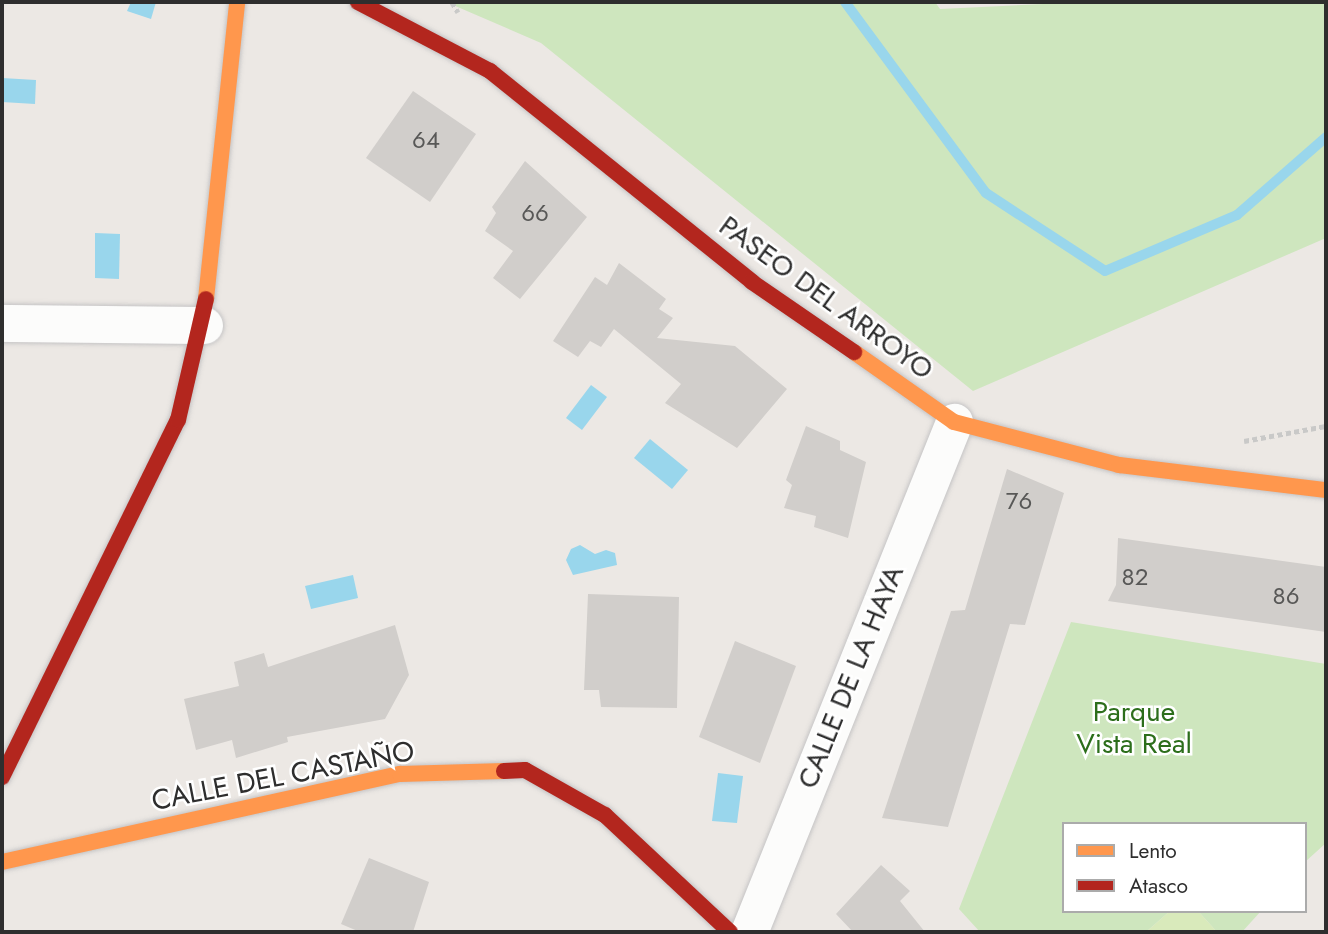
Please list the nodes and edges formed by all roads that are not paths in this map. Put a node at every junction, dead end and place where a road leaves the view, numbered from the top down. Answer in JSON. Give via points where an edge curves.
{"nodes":[{"id":1,"x":236,"y":2,"type":"edge"},
{"id":2,"x":358,"y":2,"type":"edge"},
{"id":3,"x":2,"y":323,"type":"edge"},
{"id":4,"x":204,"y":325,"type":"junction"},
{"id":5,"x":954,"y":422,"type":"junction"},
{"id":6,"x":1326,"y":491,"type":"edge"},
{"id":7,"x":2,"y":777,"type":"edge"},
{"id":8,"x":2,"y":862,"type":"edge"},
{"id":9,"x":730,"y":932,"type":"edge"},
{"id":10,"x":749,"y":932,"type":"edge"}],
"edges":[{"from":1,"to":4,"type":"street"},
{"from":2,"to":5,"type":"street","name":"PASEO DEL ARROYO","via":[[490,71],[752,282]]},
{"from":3,"to":4,"type":"street"},
{"from":4,"to":7,"type":"street","via":[[178,420]]},
{"from":5,"to":6,"type":"street","name":"PASEO DEL ARROYO","via":[[1119,465]]},
{"from":5,"to":10,"type":"street","name":"CALLE DE LA HAYA"},
{"from":8,"to":9,"type":"street","name":"CALLE DEL CASTAÑO","via":[[400,774],[525,770],[605,815]]}]}
